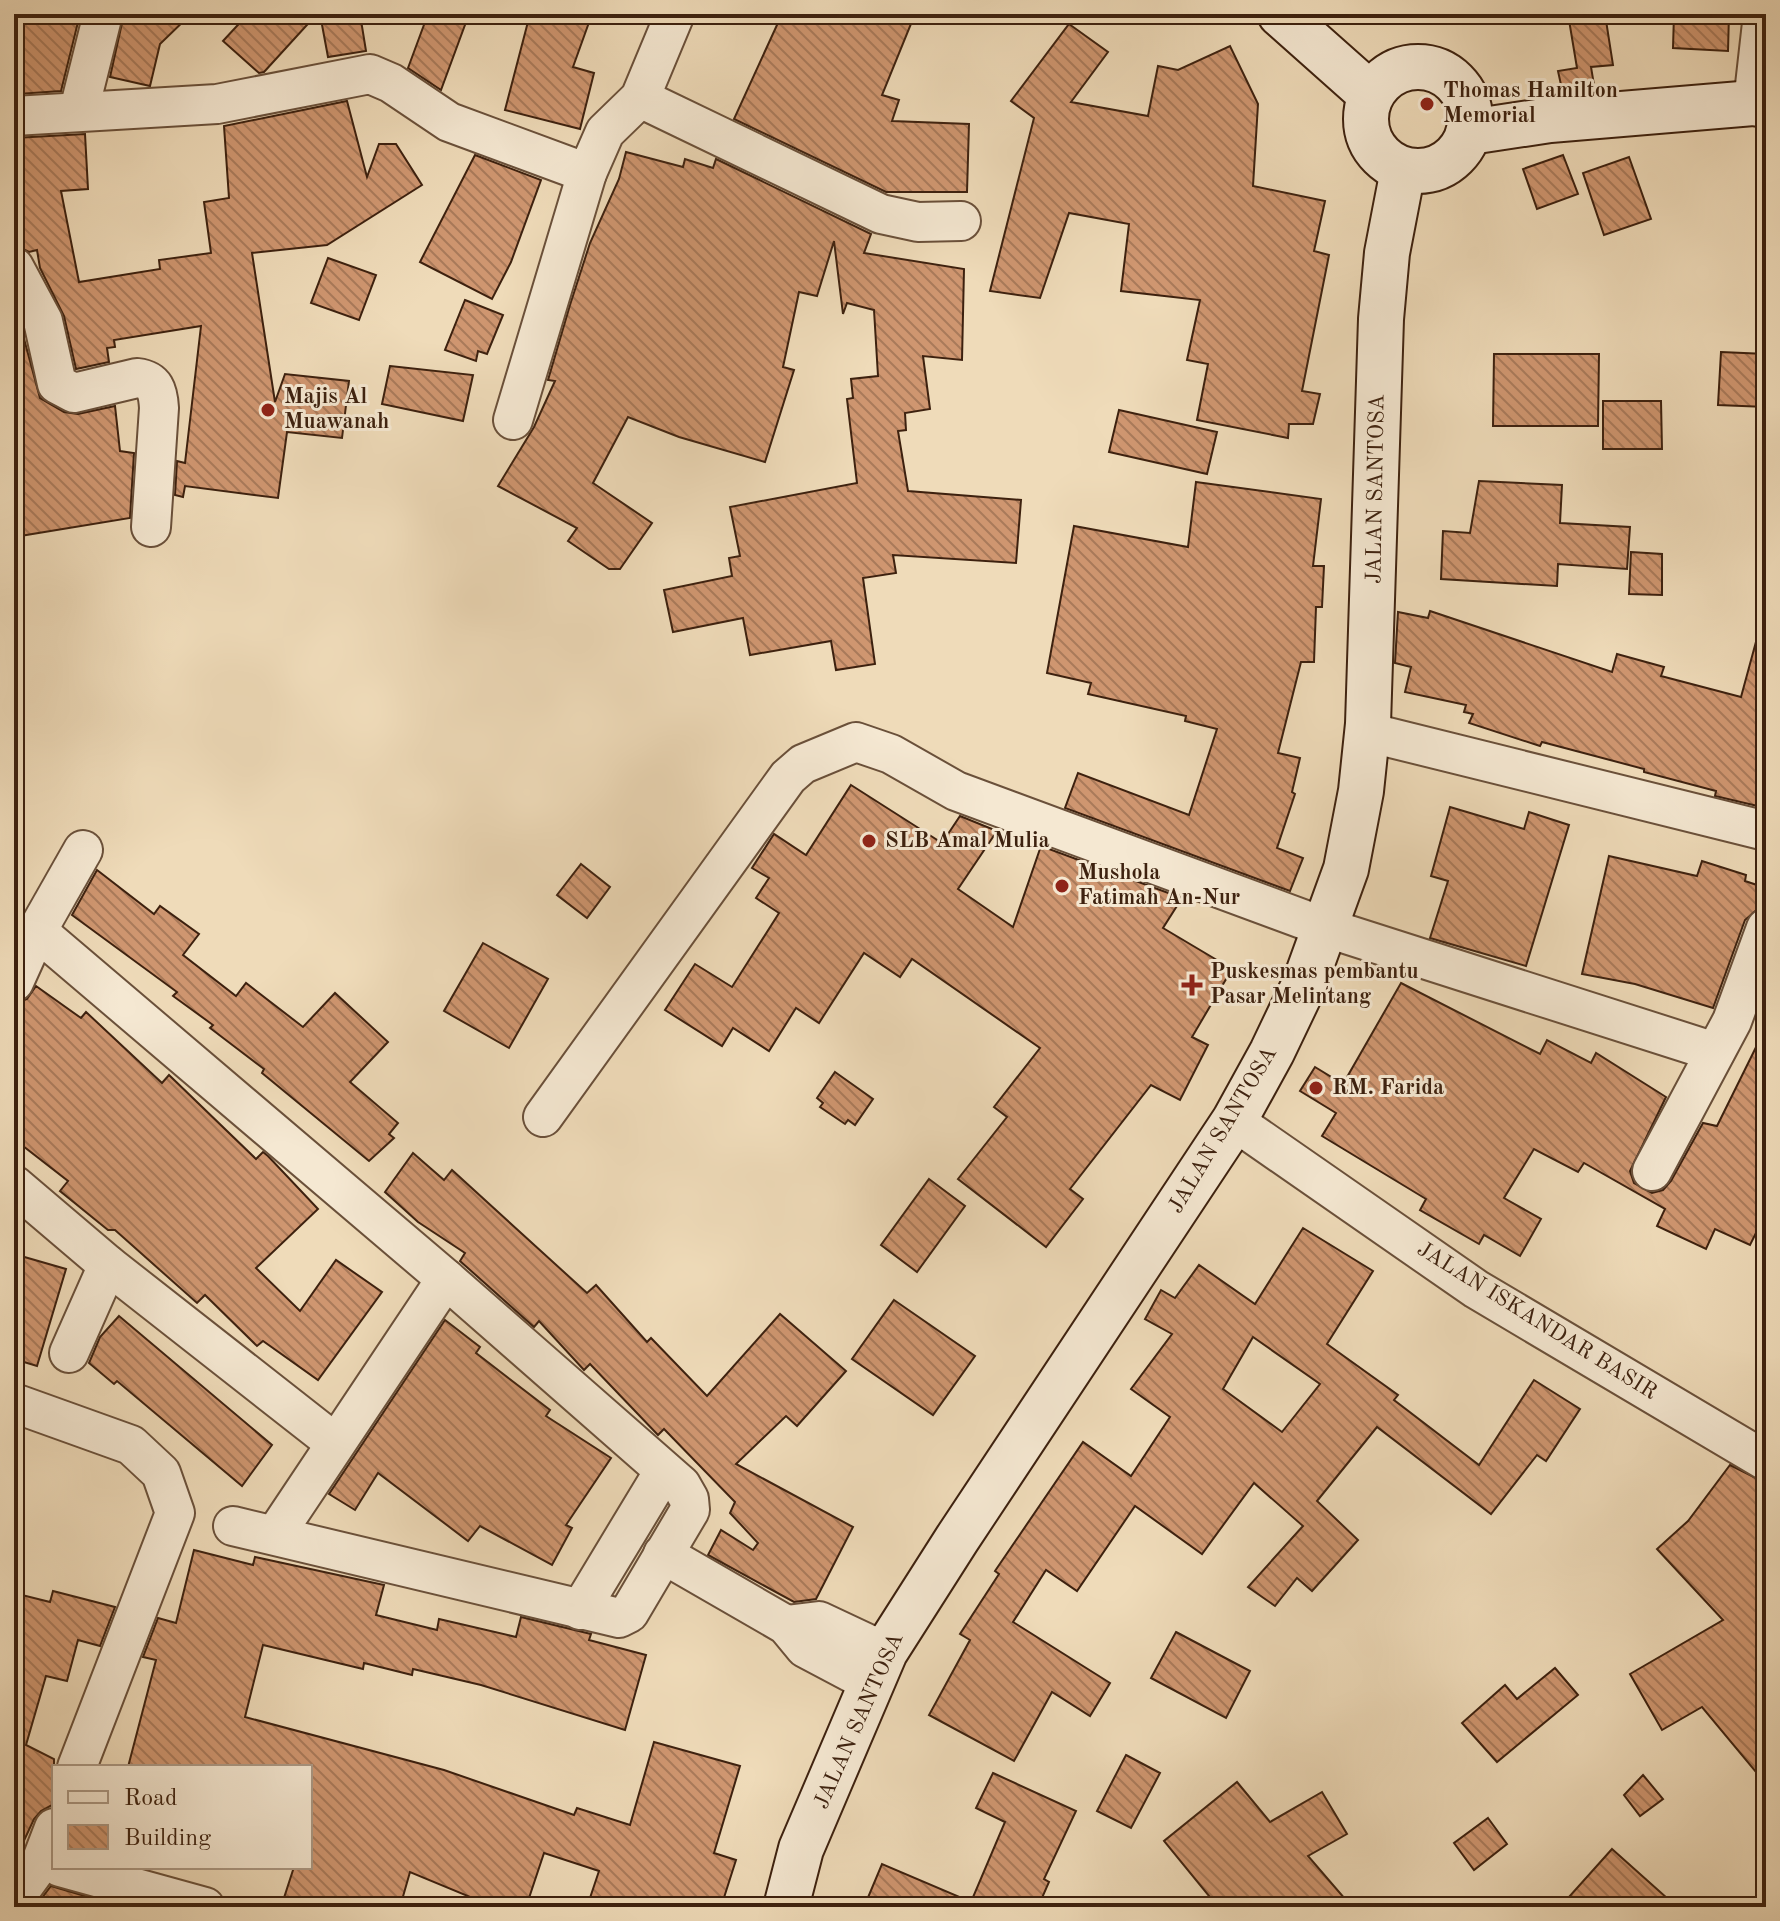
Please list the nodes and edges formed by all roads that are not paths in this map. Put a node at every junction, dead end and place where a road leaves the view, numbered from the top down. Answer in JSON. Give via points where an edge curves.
{"nodes":[{"id":1,"x":103,"y":14,"type":"edge"},
{"id":2,"x":675,"y":14,"type":"edge"},
{"id":3,"x":1280,"y":14,"type":"edge"},
{"id":4,"x":1763,"y":14,"type":"edge"},
{"id":5,"x":1370,"y":94,"type":"junction"},
{"id":6,"x":640,"y":98,"type":"junction"},
{"id":7,"x":1760,"y":104,"type":"edge"},
{"id":8,"x":79,"y":110,"type":"junction"},
{"id":9,"x":14,"y":116,"type":"edge"},
{"id":10,"x":1470,"y":132,"type":"junction"},
{"id":11,"x":1403,"y":170,"type":"junction"},
{"id":12,"x":587,"y":173,"type":"junction"},
{"id":13,"x":961,"y":221,"type":"dead end"},
{"id":14,"x":14,"y":267,"type":"edge"},
{"id":15,"x":513,"y":420,"type":"dead end"},
{"id":16,"x":151,"y":527,"type":"dead end"},
{"id":17,"x":1367,"y":732,"type":"junction"},
{"id":18,"x":1766,"y":831,"type":"edge"},
{"id":19,"x":83,"y":850,"type":"dead end"},
{"id":20,"x":1324,"y":927,"type":"junction"},
{"id":21,"x":37,"y":931,"type":"junction"},
{"id":22,"x":1763,"y":949,"type":"edge"},
{"id":23,"x":14,"y":982,"type":"edge"},
{"id":24,"x":1715,"y":1052,"type":"junction"},
{"id":25,"x":543,"y":1117,"type":"dead end"},
{"id":26,"x":1234,"y":1121,"type":"junction"},
{"id":27,"x":1652,"y":1171,"type":"dead end"},
{"id":28,"x":14,"y":1185,"type":"edge"},
{"id":29,"x":108,"y":1265,"type":"junction"},
{"id":30,"x":446,"y":1279,"type":"junction"},
{"id":31,"x":69,"y":1353,"type":"dead end"},
{"id":32,"x":14,"y":1403,"type":"edge"},
{"id":33,"x":335,"y":1443,"type":"junction"},
{"id":34,"x":1766,"y":1461,"type":"edge"},
{"id":35,"x":664,"y":1471,"type":"junction"},
{"id":36,"x":233,"y":1526,"type":"dead end"},
{"id":37,"x":275,"y":1535,"type":"junction"},
{"id":38,"x":663,"y":1554,"type":"junction"},
{"id":39,"x":580,"y":1610,"type":"junction"},
{"id":40,"x":879,"y":1668,"type":"junction"},
{"id":41,"x":78,"y":1765,"type":"edge"},
{"id":42,"x":52,"y":1856,"type":"edge"},
{"id":43,"x":91,"y":1869,"type":"edge"},
{"id":44,"x":14,"y":1899,"type":"edge"},
{"id":45,"x":205,"y":1907,"type":"edge"},
{"id":46,"x":786,"y":1907,"type":"edge"}],
"edges":[{"from":1,"to":8,"type":"street"},
{"from":2,"to":6,"type":"street"},
{"from":3,"to":5,"type":"street"},
{"from":4,"to":7,"type":"street"},
{"from":5,"to":10,"type":"street","via":[[1387,76],[1411,67],[1437,70],[1458,84],[1469,106]]},
{"from":5,"to":11,"type":"street","via":[[1364,117],[1368,140],[1382,159]]},
{"from":6,"to":12,"type":"street","via":[[605,132]]},
{"from":6,"to":13,"type":"street","via":[[881,214],[918,222]]},
{"from":7,"to":10,"type":"street","via":[[1550,120]]},
{"from":8,"to":9,"type":"street"},
{"from":8,"to":12,"type":"street","via":[[217,104],[370,74],[449,122]]},
{"from":10,"to":11,"type":"street","via":[[1461,151],[1444,165],[1424,172]]},
{"from":11,"to":17,"type":"street","name":"JALAN SANTOSA","via":[[1381,319]]},
{"from":12,"to":15,"type":"street"},
{"from":14,"to":16,"type":"street","via":[[43,321],[57,384],[74,393],[137,378],[157,389]]},
{"from":17,"to":18,"type":"street"},
{"from":17,"to":20,"type":"street","name":"JALAN SANTOSA","via":[[1346,869]]},
{"from":19,"to":21,"type":"street"},
{"from":20,"to":24,"type":"street"},
{"from":20,"to":25,"type":"street","via":[[956,791],[891,754],[856,742],[813,759],[788,777]]},
{"from":20,"to":26,"type":"street","name":"JALAN SANTOSA","via":[[1304,985]]},
{"from":21,"to":23,"type":"street"},
{"from":21,"to":30,"type":"street"},
{"from":22,"to":24,"type":"street"},
{"from":24,"to":27,"type":"street"},
{"from":26,"to":34,"type":"street","name":"JALAN ISKANDAR BASIR","via":[[1476,1289]]},
{"from":26,"to":40,"type":"street","name":"JALAN SANTOSA","via":[[957,1539]]},
{"from":28,"to":29,"type":"street"},
{"from":29,"to":31,"type":"street"},
{"from":29,"to":33,"type":"street"},
{"from":30,"to":33,"type":"street"},
{"from":30,"to":35,"type":"street"},
{"from":32,"to":41,"type":"street","via":[[131,1445],[161,1473],[175,1513]]},
{"from":33,"to":37,"type":"street"},
{"from":35,"to":38,"type":"street","via":[[685,1490],[690,1510]]},
{"from":35,"to":39,"type":"street"},
{"from":36,"to":37,"type":"street"},
{"from":37,"to":39,"type":"street"},
{"from":38,"to":39,"type":"street","via":[[629,1613],[619,1618]]},
{"from":38,"to":40,"type":"street","via":[[786,1625],[819,1621]]},
{"from":40,"to":46,"type":"street","name":"JALAN SANTOSA","via":[[801,1849]]},
{"from":42,"to":44,"type":"street"},
{"from":43,"to":45,"type":"street"}]}
